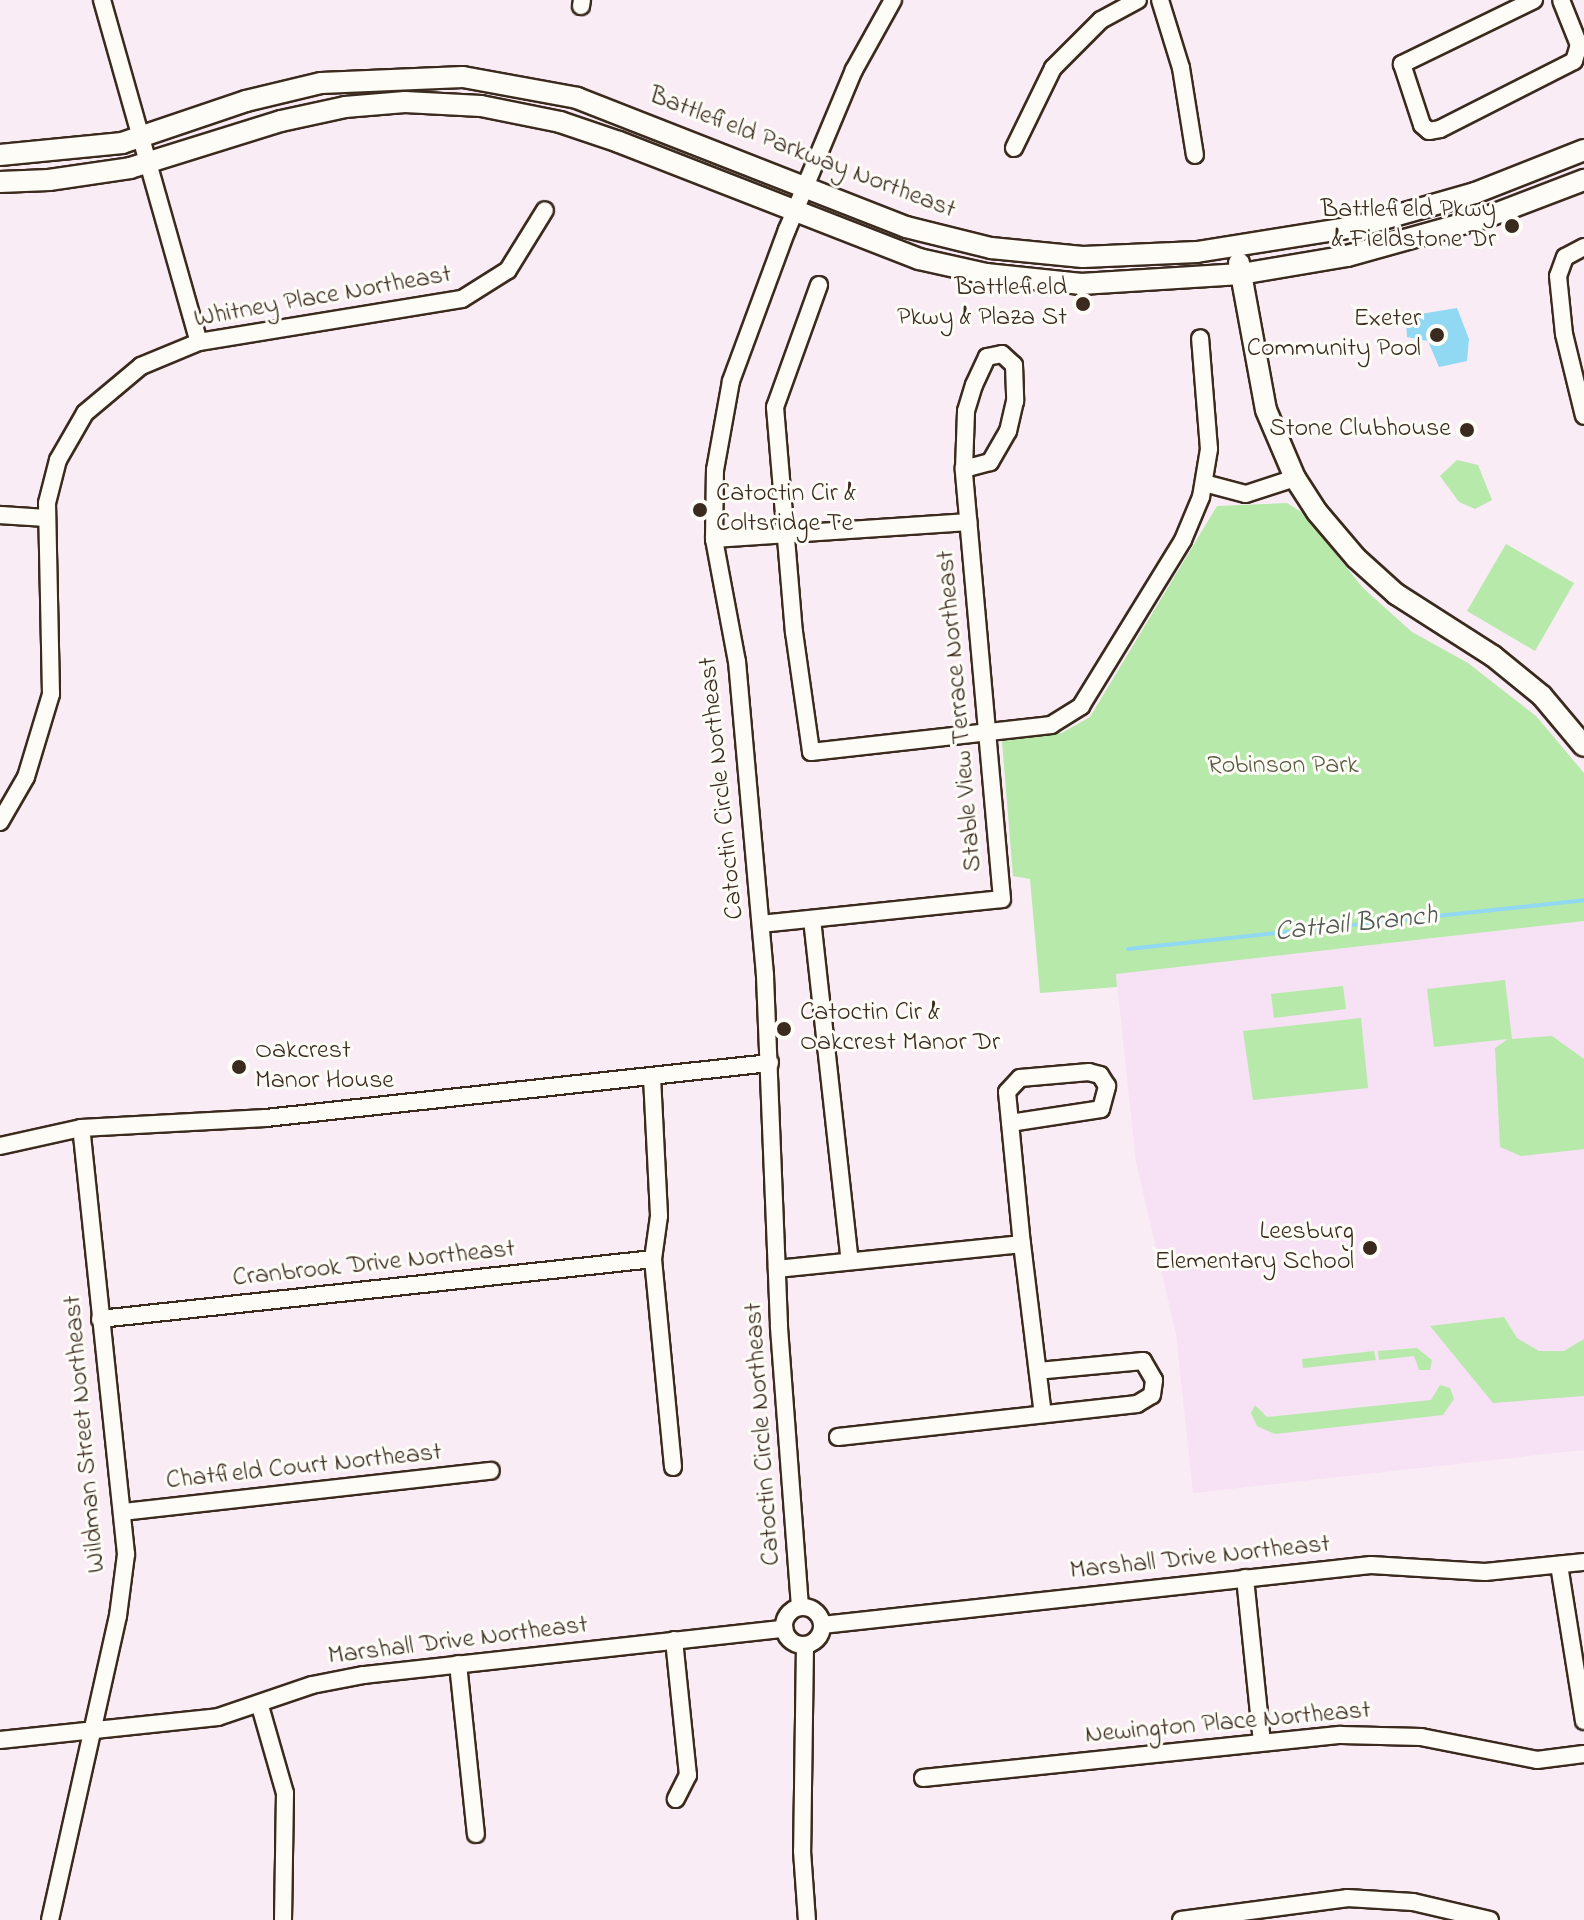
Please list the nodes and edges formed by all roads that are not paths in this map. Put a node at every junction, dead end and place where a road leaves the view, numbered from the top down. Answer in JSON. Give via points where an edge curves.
{"nodes":[{"id":1,"x":102,"y":0,"type":"edge"},
{"id":2,"x":893,"y":0,"type":"edge"},
{"id":3,"x":1138,"y":0,"type":"edge"},
{"id":4,"x":1160,"y":0,"type":"edge"},
{"id":5,"x":1534,"y":0,"type":"edge"},
{"id":6,"x":1561,"y":0,"type":"edge"},
{"id":7,"x":140,"y":137,"type":"junction"},
{"id":8,"x":1014,"y":148,"type":"dead end"},
{"id":9,"x":1584,"y":150,"type":"edge"},
{"id":10,"x":0,"y":155,"type":"edge"},
{"id":11,"x":1195,"y":155,"type":"dead end"},
{"id":12,"x":147,"y":163,"type":"junction"},
{"id":13,"x":1584,"y":180,"type":"edge"},
{"id":14,"x":0,"y":182,"type":"edge"},
{"id":15,"x":804,"y":188,"type":"junction"},
{"id":16,"x":545,"y":210,"type":"dead end"},
{"id":17,"x":794,"y":212,"type":"junction"},
{"id":18,"x":1236,"y":247,"type":"junction"},
{"id":19,"x":1584,"y":247,"type":"edge"},
{"id":20,"x":1241,"y":274,"type":"junction"},
{"id":21,"x":819,"y":285,"type":"dead end"},
{"id":22,"x":1200,"y":338,"type":"dead end"},
{"id":23,"x":199,"y":342,"type":"junction"},
{"id":24,"x":1584,"y":416,"type":"edge"},
{"id":25,"x":964,"y":469,"type":"junction"},
{"id":26,"x":1295,"y":478,"type":"junction"},
{"id":27,"x":1204,"y":483,"type":"junction"},
{"id":28,"x":0,"y":515,"type":"edge"},
{"id":29,"x":46,"y":518,"type":"junction"},
{"id":30,"x":968,"y":522,"type":"junction"},
{"id":31,"x":785,"y":535,"type":"junction"},
{"id":32,"x":714,"y":539,"type":"junction"},
{"id":33,"x":987,"y":733,"type":"junction"},
{"id":34,"x":1584,"y":746,"type":"edge"},
{"id":35,"x":2,"y":814,"type":"edge"},
{"id":36,"x":812,"y":919,"type":"junction"},
{"id":37,"x":761,"y":924,"type":"junction"},
{"id":38,"x":770,"y":1063,"type":"junction"},
{"id":39,"x":652,"y":1077,"type":"junction"},
{"id":40,"x":1010,"y":1123,"type":"junction"},
{"id":41,"x":81,"y":1128,"type":"junction"},
{"id":42,"x":0,"y":1146,"type":"edge"},
{"id":43,"x":1022,"y":1244,"type":"junction"},
{"id":44,"x":653,"y":1259,"type":"junction"},
{"id":45,"x":850,"y":1261,"type":"junction"},
{"id":46,"x":777,"y":1269,"type":"junction"},
{"id":47,"x":100,"y":1319,"type":"junction"},
{"id":48,"x":1038,"y":1371,"type":"junction"},
{"id":49,"x":1043,"y":1414,"type":"junction"},
{"id":50,"x":838,"y":1437,"type":"dead end"},
{"id":51,"x":673,"y":1467,"type":"dead end"},
{"id":52,"x":491,"y":1471,"type":"dead end"},
{"id":53,"x":123,"y":1512,"type":"junction"},
{"id":54,"x":1584,"y":1562,"type":"edge"},
{"id":55,"x":1559,"y":1565,"type":"junction"},
{"id":56,"x":1245,"y":1578,"type":"junction"},
{"id":57,"x":800,"y":1607,"type":"junction"},
{"id":58,"x":822,"y":1625,"type":"junction"},
{"id":59,"x":784,"y":1629,"type":"junction"},
{"id":60,"x":674,"y":1640,"type":"junction"},
{"id":61,"x":805,"y":1645,"type":"junction"},
{"id":62,"x":458,"y":1664,"type":"junction"},
{"id":63,"x":260,"y":1706,"type":"junction"},
{"id":64,"x":1584,"y":1721,"type":"edge"},
{"id":65,"x":92,"y":1731,"type":"junction"},
{"id":66,"x":0,"y":1740,"type":"edge"},
{"id":67,"x":1262,"y":1742,"type":"junction"},
{"id":68,"x":1584,"y":1754,"type":"edge"},
{"id":69,"x":923,"y":1778,"type":"dead end"},
{"id":70,"x":676,"y":1799,"type":"dead end"},
{"id":71,"x":476,"y":1834,"type":"dead end"},
{"id":72,"x":1307,"y":1902,"type":"junction"},
{"id":73,"x":50,"y":1920,"type":"edge"},
{"id":74,"x":283,"y":1920,"type":"edge"},
{"id":75,"x":807,"y":1920,"type":"edge"},
{"id":76,"x":1181,"y":1920,"type":"edge"},
{"id":77,"x":1310,"y":1920,"type":"edge"},
{"id":78,"x":1490,"y":1920,"type":"edge"}],
"edges":[{"from":1,"to":7,"type":"street"},
{"from":2,"to":15,"type":"street","name":"Catoctin Circle Northeast","via":[[869,38]]},
{"from":3,"to":8,"type":"street","via":[[1101,20],[1053,68]]},
{"from":4,"to":11,"type":"street","via":[[1181,68]]},
{"from":5,"to":6,"type":"street","via":[[1402,64],[1422,125],[1429,131],[1574,61],[1579,45]]},
{"from":7,"to":10,"type":"main road","name":"Battlefield Parkway Northeast","via":[[60,153]]},
{"from":7,"to":12,"type":"street"},
{"from":7,"to":15,"type":"main road","name":"Battlefield Parkway Northeast","via":[[321,83],[463,77],[577,98]]},
{"from":9,"to":18,"type":"main road","name":"Battlefield Parkway Northeast","via":[[1403,215]]},
{"from":12,"to":14,"type":"main road","name":"Battlefield Parkway Northeast","via":[[79,177]]},
{"from":12,"to":17,"type":"main road","name":"Battlefield Parkway Northeast","via":[[311,113],[442,103],[560,122]]},
{"from":12,"to":23,"type":"street"},
{"from":13,"to":20,"type":"main road","name":"Battlefield Parkway Northeast","via":[[1427,236]]},
{"from":15,"to":17,"type":"street","name":"Catoctin Circle Northeast"},
{"from":15,"to":18,"type":"main road","name":"Battlefield Parkway Northeast","via":[[906,227],[1029,254],[1135,256]]},
{"from":16,"to":23,"type":"street","name":"Whitney Place Northeast","via":[[508,270],[462,299]]},
{"from":17,"to":20,"type":"main road","name":"Battlefield Parkway Northeast","via":[[919,259],[1029,280],[1128,283]]},
{"from":17,"to":32,"type":"street","name":"Catoctin Circle Northeast","via":[[724,410],[715,470]]},
{"from":18,"to":20,"type":"main road"},
{"from":19,"to":24,"type":"street","via":[[1565,257],[1558,276],[1564,334]]},
{"from":20,"to":26,"type":"main road","via":[[1258,382]]},
{"from":21,"to":31,"type":"street","via":[[775,407]]},
{"from":22,"to":27,"type":"street","via":[[1208,437]]},
{"from":23,"to":29,"type":"street","name":"Whitney Place Northeast","via":[[141,366],[85,413],[58,460]]},
{"from":25,"to":25,"type":"street","name":"Stable View Terrace Northeast","via":[[963,439],[974,385],[987,357],[1002,354],[1014,365],[1015,401],[1008,431],[990,462]]},
{"from":25,"to":30,"type":"street","name":"Stable View Terrace Northeast"},
{"from":26,"to":27,"type":"street","via":[[1246,494]]},
{"from":26,"to":34,"type":"main road","via":[[1356,558],[1396,594],[1493,656],[1542,696]]},
{"from":27,"to":33,"type":"street","via":[[1183,540],[1081,706],[1051,725]]},
{"from":28,"to":29,"type":"street"},
{"from":29,"to":35,"type":"street","name":"Whitney Place Northeast","via":[[54,647],[51,694],[26,777]]},
{"from":30,"to":31,"type":"street"},
{"from":30,"to":33,"type":"street","name":"Stable View Terrace Northeast"},
{"from":31,"to":32,"type":"street"},
{"from":31,"to":33,"type":"street","via":[[811,752]]},
{"from":32,"to":37,"type":"street","name":"Catoctin Circle Northeast","via":[[737,662]]},
{"from":33,"to":36,"type":"street","name":"Stable View Terrace Northeast","via":[[1002,899]]},
{"from":36,"to":37,"type":"street","name":"Stable View Terrace Northeast"},
{"from":36,"to":45,"type":"street"},
{"from":37,"to":38,"type":"street","name":"Catoctin Circle Northeast"},
{"from":38,"to":39,"type":"street"},
{"from":38,"to":46,"type":"street","name":"Catoctin Circle Northeast"},
{"from":39,"to":41,"type":"street","via":[[266,1118]]},
{"from":39,"to":44,"type":"street","via":[[659,1216]]},
{"from":40,"to":40,"type":"street","via":[[1007,1092],[1020,1078],[1089,1072],[1100,1075],[1107,1086],[1101,1109]]},
{"from":40,"to":43,"type":"street"},
{"from":41,"to":42,"type":"street"},
{"from":41,"to":47,"type":"street","name":"Wildman Street Northeast"},
{"from":43,"to":45,"type":"street"},
{"from":43,"to":48,"type":"street"},
{"from":44,"to":47,"type":"street","name":"Cranbrook Drive Northeast"},
{"from":44,"to":51,"type":"street"},
{"from":45,"to":46,"type":"street"},
{"from":46,"to":57,"type":"street","name":"Catoctin Circle Northeast"},
{"from":47,"to":53,"type":"street","name":"Wildman Street Northeast"},
{"from":48,"to":49,"type":"street"},
{"from":48,"to":49,"type":"street","via":[[1143,1361],[1154,1380],[1152,1395],[1137,1404]]},
{"from":49,"to":50,"type":"street"},
{"from":52,"to":53,"type":"street","name":"Chatfield Court Northeast"},
{"from":53,"to":65,"type":"street","name":"Wildman Street Northeast","via":[[124,1582]]},
{"from":54,"to":55,"type":"street","name":"Marshall Drive Northeast"},
{"from":55,"to":56,"type":"street","name":"Marshall Drive Northeast","via":[[1452,1573],[1371,1565]]},
{"from":55,"to":64,"type":"street"},
{"from":56,"to":58,"type":"street","name":"Marshall Drive Northeast"},
{"from":56,"to":67,"type":"street"},
{"from":57,"to":58,"type":"street","via":[[815,1611]]},
{"from":57,"to":59,"type":"street","via":[[788,1615]]},
{"from":58,"to":61,"type":"street","via":[[818,1639]]},
{"from":59,"to":60,"type":"street","name":"Marshall Drive Northeast"},
{"from":59,"to":61,"type":"street","via":[[793,1643]]},
{"from":60,"to":62,"type":"street","name":"Marshall Drive Northeast"},
{"from":60,"to":70,"type":"street","via":[[688,1775]]},
{"from":61,"to":75,"type":"street","via":[[802,1851]]},
{"from":62,"to":63,"type":"street","name":"Marshall Drive Northeast","via":[[341,1678]]},
{"from":62,"to":71,"type":"street"},
{"from":63,"to":65,"type":"street","name":"Marshall Drive Northeast","via":[[218,1717]]},
{"from":63,"to":74,"type":"street","via":[[285,1793]]},
{"from":65,"to":66,"type":"street","name":"Marshall Drive Northeast"},
{"from":65,"to":73,"type":"street","name":"Wildman Street Northeast"},
{"from":67,"to":68,"type":"street","name":"Newington Place Northeast","via":[[1381,1734],[1537,1760]]},
{"from":67,"to":69,"type":"street","name":"Newington Place Northeast"},
{"from":72,"to":76,"type":"street"},
{"from":72,"to":77,"type":"street"},
{"from":72,"to":78,"type":"street","via":[[1381,1898]]}]}
